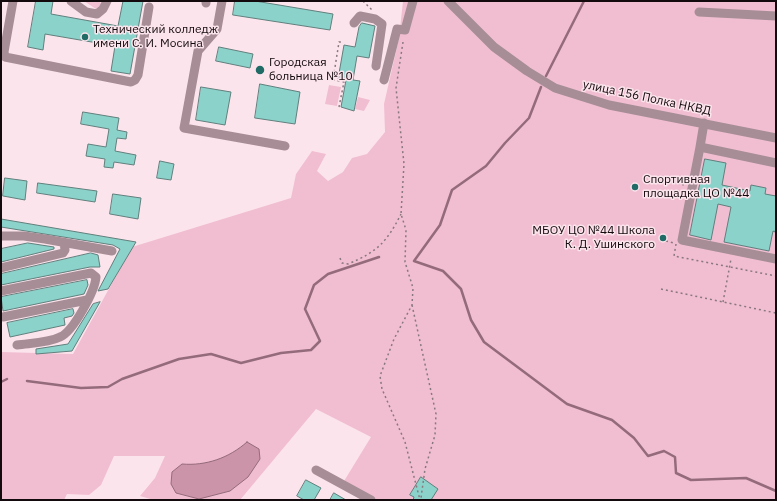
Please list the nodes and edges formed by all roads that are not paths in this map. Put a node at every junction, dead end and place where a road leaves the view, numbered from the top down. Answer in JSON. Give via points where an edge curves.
{"nodes":[{"id":1,"x":13,"y":1,"type":"edge"},
{"id":2,"x":71,"y":1,"type":"edge"},
{"id":3,"x":107,"y":1,"type":"edge"},
{"id":4,"x":222,"y":1,"type":"edge"},
{"id":5,"x":413,"y":1,"type":"edge"},
{"id":6,"x":448,"y":1,"type":"edge"},
{"id":7,"x":149,"y":7,"type":"dead end"},
{"id":8,"x":699,"y":12,"type":"dead end"},
{"id":9,"x":776,"y":16,"type":"edge"},
{"id":10,"x":354,"y":23,"type":"dead end"},
{"id":11,"x":382,"y":24,"type":"junction"},
{"id":12,"x":401,"y":30,"type":"junction"},
{"id":13,"x":376,"y":66,"type":"dead end"},
{"id":14,"x":384,"y":80,"type":"dead end"},
{"id":15,"x":704,"y":124,"type":"junction"},
{"id":16,"x":776,"y":138,"type":"edge"},
{"id":17,"x":285,"y":146,"type":"dead end"},
{"id":18,"x":700,"y":147,"type":"junction"},
{"id":19,"x":776,"y":163,"type":"edge"},
{"id":20,"x":1,"y":236,"type":"edge"},
{"id":21,"x":64,"y":242,"type":"junction"},
{"id":22,"x":112,"y":251,"type":"dead end"},
{"id":23,"x":776,"y":259,"type":"edge"},
{"id":24,"x":1,"y":268,"type":"edge"},
{"id":25,"x":1,"y":291,"type":"edge"},
{"id":26,"x":87,"y":300,"type":"junction"},
{"id":27,"x":3,"y":317,"type":"dead end"},
{"id":28,"x":17,"y":345,"type":"dead end"},
{"id":29,"x":316,"y":470,"type":"dead end"},
{"id":30,"x":371,"y":500,"type":"edge"}],
"edges":[{"from":1,"to":7,"type":"street","via":[[5,57],[131,82],[136,80],[138,75]]},
{"from":2,"to":3,"type":"street","via":[[86,12],[97,14]]},
{"from":4,"to":17,"type":"street","via":[[217,29],[198,51],[184,128]]},
{"from":5,"to":12,"type":"street"},
{"from":6,"to":15,"type":"street","name":"улица 156 Полка НКВД","via":[[494,47],[554,88],[609,104]]},
{"from":8,"to":9,"type":"street"},
{"from":10,"to":11,"type":"street","via":[[360,16],[379,20]]},
{"from":11,"to":12,"type":"street"},
{"from":11,"to":13,"type":"street"},
{"from":12,"to":14,"type":"street"},
{"from":15,"to":16,"type":"street","name":"улица 156 Полка НКВД"},
{"from":15,"to":18,"type":"street"},
{"from":18,"to":19,"type":"street"},
{"from":18,"to":23,"type":"street","via":[[682,239]]},
{"from":20,"to":21,"type":"street","via":[[24,236]]},
{"from":21,"to":22,"type":"street"},
{"from":21,"to":24,"type":"street","via":[[63,253]]},
{"from":25,"to":26,"type":"street","via":[[91,273],[96,277]]},
{"from":26,"to":27,"type":"street"},
{"from":26,"to":28,"type":"street","via":[[71,327],[62,336]]},
{"from":29,"to":30,"type":"street"}]}
